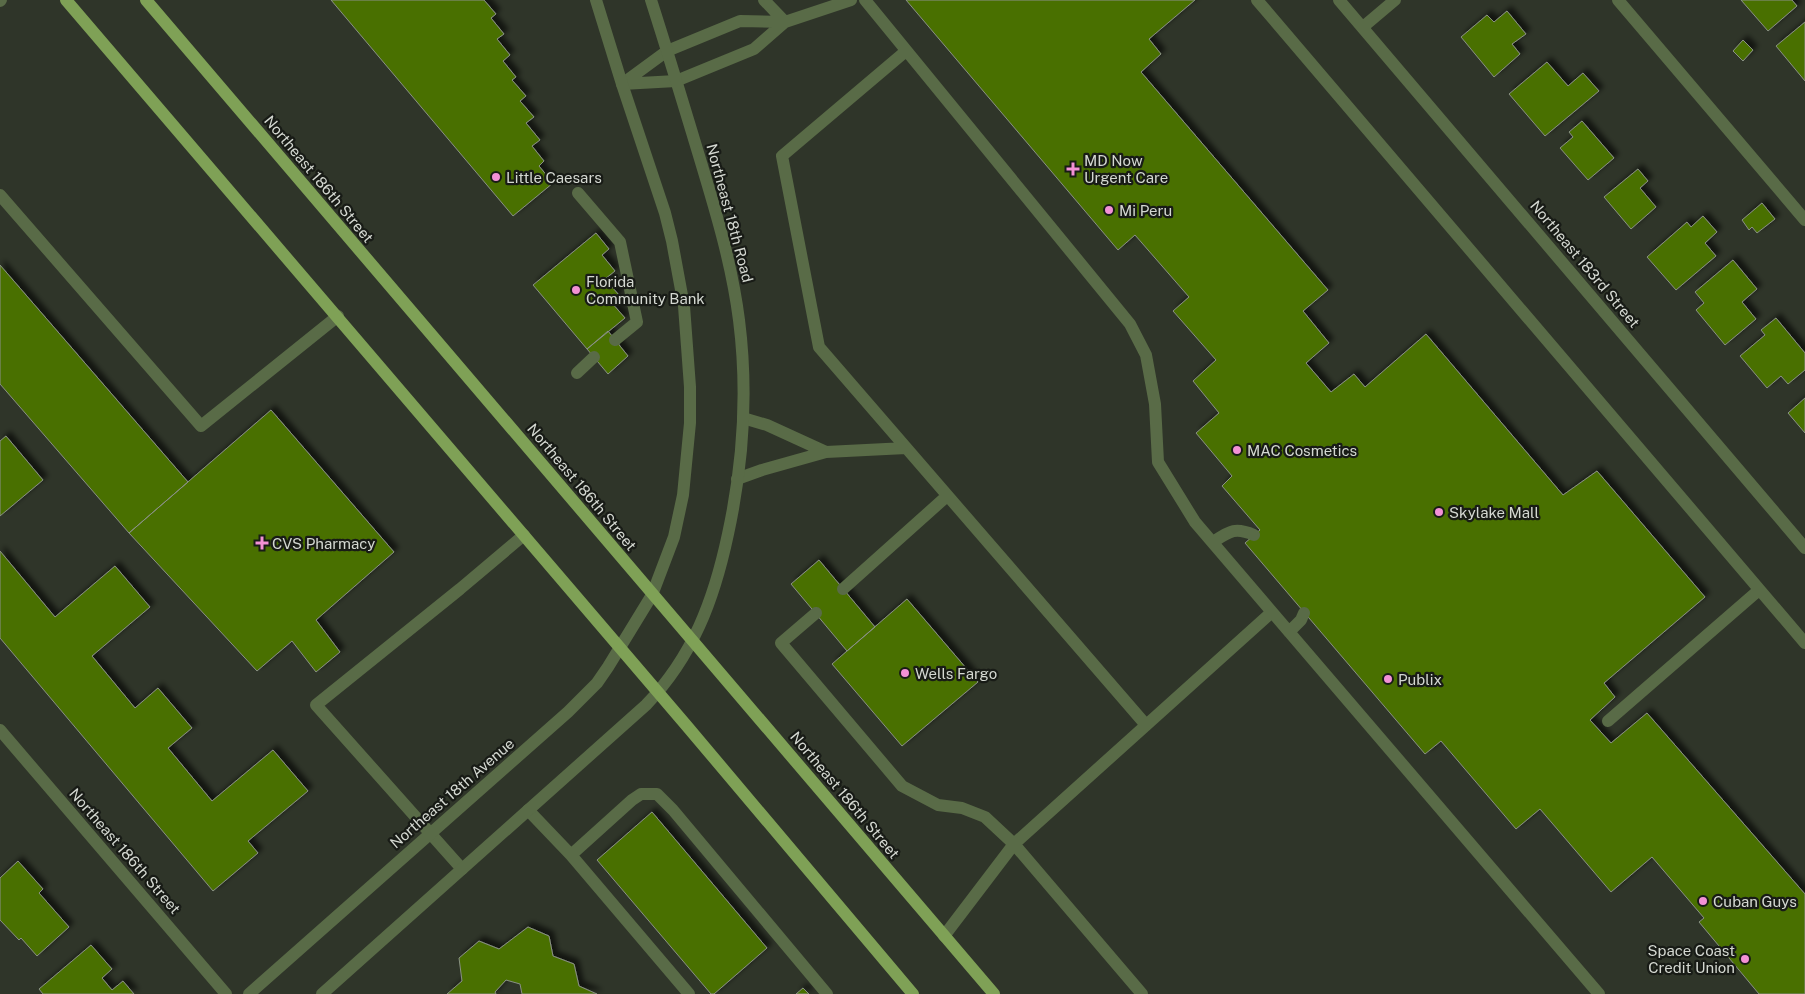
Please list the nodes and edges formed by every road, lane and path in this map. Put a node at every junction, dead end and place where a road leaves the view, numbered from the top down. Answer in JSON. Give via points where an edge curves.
{"nodes":[{"id":1,"x":66,"y":0,"type":"edge"},
{"id":2,"x":146,"y":0,"type":"edge"},
{"id":3,"x":596,"y":0,"type":"edge"},
{"id":4,"x":651,"y":0,"type":"edge"},
{"id":5,"x":764,"y":0,"type":"edge"},
{"id":6,"x":851,"y":0,"type":"edge"},
{"id":7,"x":865,"y":0,"type":"edge"},
{"id":8,"x":1257,"y":0,"type":"edge"},
{"id":9,"x":1339,"y":0,"type":"edge"},
{"id":10,"x":1396,"y":0,"type":"edge"},
{"id":11,"x":1618,"y":0,"type":"edge"},
{"id":12,"x":784,"y":22,"type":"junction"},
{"id":13,"x":1363,"y":27,"type":"junction"},
{"id":14,"x":667,"y":51,"type":"junction"},
{"id":15,"x":906,"y":51,"type":"junction"},
{"id":16,"x":676,"y":81,"type":"junction"},
{"id":17,"x":622,"y":84,"type":"junction"},
{"id":18,"x":578,"y":194,"type":"dead end"},
{"id":19,"x":0,"y":195,"type":"edge"},
{"id":20,"x":1805,"y":220,"type":"edge"},
{"id":21,"x":338,"y":316,"type":"junction"},
{"id":22,"x":615,"y":340,"type":"dead end"},
{"id":23,"x":594,"y":358,"type":"dead end"},
{"id":24,"x":577,"y":372,"type":"dead end"},
{"id":25,"x":743,"y":418,"type":"junction"},
{"id":26,"x":906,"y":448,"type":"junction"},
{"id":27,"x":826,"y":452,"type":"junction"},
{"id":28,"x":737,"y":479,"type":"junction"},
{"id":29,"x":947,"y":496,"type":"junction"},
{"id":30,"x":524,"y":535,"type":"junction"},
{"id":31,"x":1254,"y":535,"type":"dead end"},
{"id":32,"x":1213,"y":542,"type":"junction"},
{"id":33,"x":1805,"y":548,"type":"edge"},
{"id":34,"x":843,"y":589,"type":"dead end"},
{"id":35,"x":1759,"y":590,"type":"junction"},
{"id":36,"x":652,"y":595,"type":"junction"},
{"id":37,"x":1272,"y":612,"type":"junction"},
{"id":38,"x":816,"y":613,"type":"dead end"},
{"id":39,"x":1304,"y":613,"type":"dead end"},
{"id":40,"x":1289,"y":632,"type":"junction"},
{"id":41,"x":692,"y":642,"type":"junction"},
{"id":42,"x":1805,"y":643,"type":"edge"},
{"id":43,"x":620,"y":649,"type":"junction"},
{"id":44,"x":658,"y":692,"type":"junction"},
{"id":45,"x":1608,"y":721,"type":"dead end"},
{"id":46,"x":1146,"y":725,"type":"junction"},
{"id":47,"x":0,"y":730,"type":"edge"},
{"id":48,"x":528,"y":810,"type":"junction"},
{"id":49,"x":431,"y":833,"type":"junction"},
{"id":50,"x":1014,"y":844,"type":"junction"},
{"id":51,"x":571,"y":856,"type":"junction"},
{"id":52,"x":462,"y":869,"type":"junction"},
{"id":53,"x":944,"y":936,"type":"junction"},
{"id":54,"x":226,"y":994,"type":"edge"},
{"id":55,"x":249,"y":994,"type":"edge"},
{"id":56,"x":322,"y":994,"type":"edge"},
{"id":57,"x":688,"y":994,"type":"edge"},
{"id":58,"x":827,"y":994,"type":"edge"},
{"id":59,"x":913,"y":994,"type":"edge"},
{"id":60,"x":994,"y":994,"type":"edge"},
{"id":61,"x":1142,"y":994,"type":"edge"},
{"id":62,"x":1599,"y":994,"type":"edge"}],
"edges":[{"from":1,"to":21,"type":"main road"},
{"from":2,"to":36,"type":"main road","name":"Northeast 186th Street"},
{"from":3,"to":17,"type":"street"},
{"from":4,"to":14,"type":"street","name":"Northeast 18th Road"},
{"from":5,"to":12,"type":"street"},
{"from":6,"to":12,"type":"street"},
{"from":7,"to":15,"type":"street"},
{"from":8,"to":35,"type":"street"},
{"from":9,"to":13,"type":"street","name":"Northeast 183rd Street"},
{"from":10,"to":13,"type":"street"},
{"from":11,"to":20,"type":"street"},
{"from":12,"to":14,"type":"street","via":[[740,21]]},
{"from":12,"to":16,"type":"street","via":[[754,50]]},
{"from":13,"to":33,"type":"street","name":"Northeast 183rd Street"},
{"from":14,"to":16,"type":"street","name":"Northeast 18th Road"},
{"from":14,"to":17,"type":"street"},
{"from":15,"to":26,"type":"street","via":[[782,156],[819,347]]},
{"from":15,"to":32,"type":"street","via":[[1130,324],[1146,354],[1155,404],[1158,462],[1195,522]]},
{"from":16,"to":17,"type":"street"},
{"from":16,"to":25,"type":"street","name":"Northeast 18th Road","via":[[718,219],[732,279],[739,322]]},
{"from":17,"to":36,"type":"street","via":[[672,241],[684,306],[690,378],[690,423],[683,495],[674,537]]},
{"from":18,"to":22,"type":"street","via":[[620,242],[637,322]]},
{"from":19,"to":21,"type":"street","via":[[201,426]]},
{"from":21,"to":30,"type":"main road"},
{"from":23,"to":24,"type":"street"},
{"from":25,"to":27,"type":"street","via":[[767,425]]},
{"from":25,"to":28,"type":"street","name":"Northeast 18th Road"},
{"from":26,"to":27,"type":"street"},
{"from":26,"to":29,"type":"street"},
{"from":27,"to":28,"type":"street"},
{"from":28,"to":41,"type":"street","name":"Northeast 18th Road","via":[[726,545],[704,618]]},
{"from":29,"to":34,"type":"street"},
{"from":29,"to":46,"type":"street"},
{"from":30,"to":43,"type":"main road"},
{"from":30,"to":49,"type":"street","via":[[316,705]]},
{"from":31,"to":32,"type":"street","via":[[1241,530],[1228,532]]},
{"from":32,"to":37,"type":"street"},
{"from":35,"to":42,"type":"street"},
{"from":35,"to":45,"type":"street"},
{"from":36,"to":41,"type":"main road","name":"Northeast 186th Street"},
{"from":36,"to":43,"type":"street","name":"Northeast 18th Avenue"},
{"from":37,"to":40,"type":"street"},
{"from":37,"to":46,"type":"street"},
{"from":38,"to":50,"type":"street","via":[[781,644],[902,786],[938,805],[962,808],[985,817]]},
{"from":39,"to":40,"type":"street"},
{"from":40,"to":62,"type":"street"},
{"from":41,"to":44,"type":"street"},
{"from":41,"to":53,"type":"main road","name":"Northeast 186th Street"},
{"from":43,"to":44,"type":"main road"},
{"from":43,"to":49,"type":"street","name":"Northeast 18th Avenue","via":[[597,683],[568,712]]},
{"from":44,"to":48,"type":"street","via":[[631,720]]},
{"from":44,"to":59,"type":"main road"},
{"from":46,"to":50,"type":"street"},
{"from":47,"to":54,"type":"street","name":"Northeast 186th Street"},
{"from":48,"to":51,"type":"street"},
{"from":48,"to":52,"type":"street"},
{"from":49,"to":52,"type":"street"},
{"from":49,"to":55,"type":"street","name":"Northeast 18th Avenue"},
{"from":50,"to":53,"type":"street"},
{"from":50,"to":61,"type":"street"},
{"from":51,"to":57,"type":"street"},
{"from":51,"to":58,"type":"street","via":[[632,800],[642,794],[657,794]]},
{"from":52,"to":56,"type":"street"},
{"from":53,"to":60,"type":"main road","name":"Northeast 186th Street"}]}
